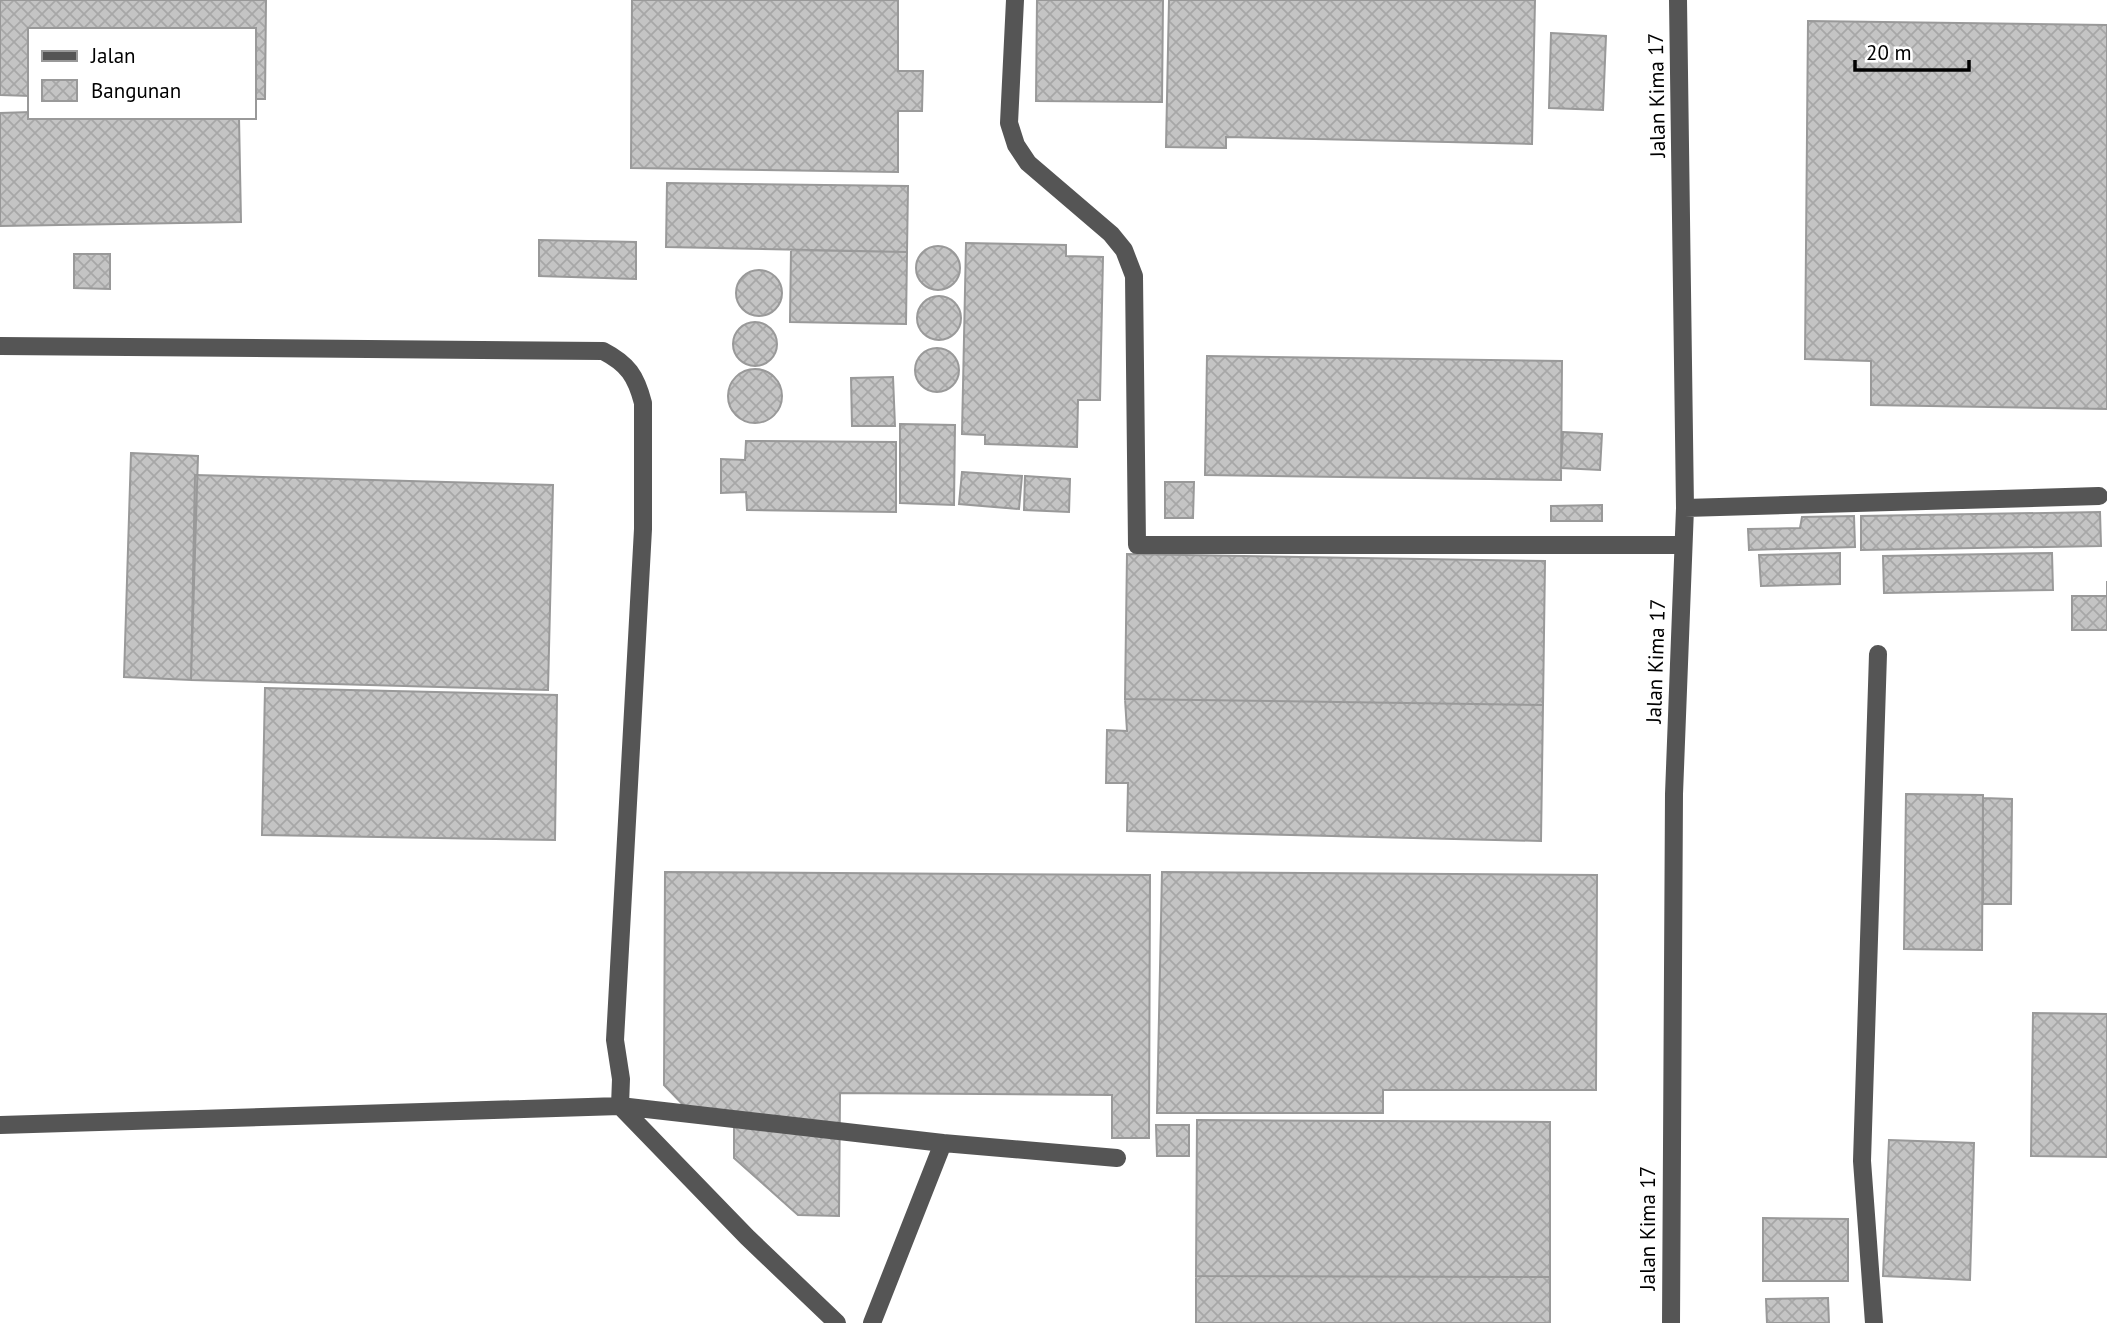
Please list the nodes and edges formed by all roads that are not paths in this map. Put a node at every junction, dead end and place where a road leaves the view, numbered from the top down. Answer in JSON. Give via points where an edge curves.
{"nodes":[{"id":1,"x":1015,"y":0,"type":"edge"},
{"id":2,"x":1678,"y":0,"type":"edge"},
{"id":3,"x":0,"y":346,"type":"edge"},
{"id":4,"x":2099,"y":496,"type":"dead end"},
{"id":5,"x":1685,"y":508,"type":"junction"},
{"id":6,"x":1684,"y":545,"type":"junction"},
{"id":7,"x":1878,"y":653,"type":"dead end"},
{"id":8,"x":620,"y":1106,"type":"junction"},
{"id":9,"x":0,"y":1125,"type":"edge"},
{"id":10,"x":943,"y":1143,"type":"junction"},
{"id":11,"x":1117,"y":1158,"type":"dead end"},
{"id":12,"x":837,"y":1323,"type":"edge"},
{"id":13,"x":872,"y":1323,"type":"edge"},
{"id":14,"x":1671,"y":1323,"type":"edge"},
{"id":15,"x":1874,"y":1323,"type":"edge"}],
"edges":[{"from":1,"to":6,"type":"street","via":[[1009,123],[1016,145],[1028,163],[1111,234],[1124,250],[1134,276],[1137,545]]},
{"from":2,"to":5,"type":"street","name":"Jalan Kima 17"},
{"from":3,"to":8,"type":"street","via":[[603,351],[631,371],[643,403],[643,529],[615,1040]]},
{"from":4,"to":5,"type":"street"},
{"from":5,"to":6,"type":"street","name":"Jalan Kima 17"},
{"from":6,"to":14,"type":"street","name":"Jalan Kima 17","via":[[1674,794]]},
{"from":7,"to":15,"type":"street","via":[[1862,1161]]},
{"from":8,"to":9,"type":"street"},
{"from":8,"to":10,"type":"street"},
{"from":8,"to":12,"type":"street"},
{"from":10,"to":11,"type":"street"},
{"from":10,"to":13,"type":"street"}]}
